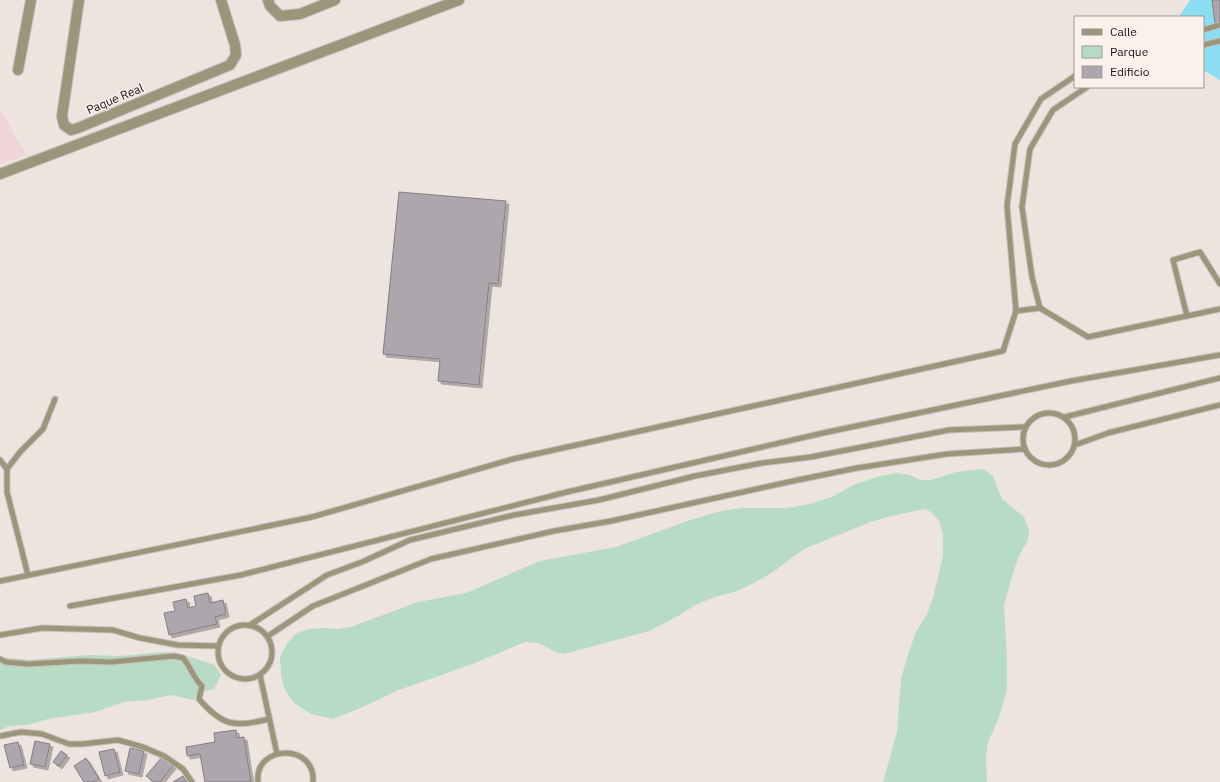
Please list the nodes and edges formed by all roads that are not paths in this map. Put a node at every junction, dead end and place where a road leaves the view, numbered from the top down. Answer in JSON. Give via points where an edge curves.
{"nodes":[{"id":1,"x":31,"y":0,"type":"edge"},
{"id":2,"x":79,"y":0,"type":"edge"},
{"id":3,"x":221,"y":0,"type":"edge"},
{"id":4,"x":268,"y":0,"type":"edge"},
{"id":5,"x":335,"y":0,"type":"edge"},
{"id":6,"x":459,"y":0,"type":"edge"},
{"id":7,"x":1220,"y":26,"type":"edge"},
{"id":8,"x":1204,"y":30,"type":"edge"},
{"id":9,"x":1220,"y":40,"type":"edge"},
{"id":10,"x":1204,"y":45,"type":"edge"},
{"id":11,"x":18,"y":70,"type":"dead end"},
{"id":12,"x":1074,"y":77,"type":"edge"},
{"id":13,"x":1086,"y":88,"type":"edge"},
{"id":14,"x":0,"y":174,"type":"edge"},
{"id":15,"x":1220,"y":284,"type":"edge"},
{"id":16,"x":1040,"y":308,"type":"junction"},
{"id":17,"x":1220,"y":309,"type":"edge"},
{"id":18,"x":1016,"y":311,"type":"junction"},
{"id":19,"x":1187,"y":316,"type":"junction"},
{"id":20,"x":1220,"y":355,"type":"edge"},
{"id":21,"x":1220,"y":378,"type":"edge"},
{"id":22,"x":55,"y":399,"type":"dead end"},
{"id":23,"x":1220,"y":405,"type":"edge"},
{"id":24,"x":1065,"y":417,"type":"junction"},
{"id":25,"x":1025,"y":427,"type":"junction"},
{"id":26,"x":1075,"y":445,"type":"junction"},
{"id":27,"x":1025,"y":449,"type":"junction"},
{"id":28,"x":0,"y":460,"type":"edge"},
{"id":29,"x":7,"y":469,"type":"junction"},
{"id":30,"x":28,"y":575,"type":"junction"},
{"id":31,"x":0,"y":581,"type":"edge"},
{"id":32,"x":70,"y":606,"type":"dead end"},
{"id":33,"x":250,"y":625,"type":"junction"},
{"id":34,"x":0,"y":635,"type":"edge"},
{"id":35,"x":268,"y":636,"type":"junction"},
{"id":36,"x":218,"y":646,"type":"junction"},
{"id":37,"x":0,"y":659,"type":"edge"},
{"id":38,"x":260,"y":675,"type":"junction"},
{"id":39,"x":269,"y":719,"type":"junction"},
{"id":40,"x":0,"y":736,"type":"edge"},
{"id":41,"x":276,"y":754,"type":"junction"},
{"id":42,"x":192,"y":782,"type":"edge"},
{"id":43,"x":258,"y":782,"type":"edge"},
{"id":44,"x":313,"y":782,"type":"edge"}],
"edges":[{"from":1,"to":11,"type":"street"},
{"from":2,"to":3,"type":"street","name":"Paque Real","via":[[62,116],[64,125],[71,130],[230,65],[236,56],[235,45]]},
{"from":4,"to":5,"type":"street","via":[[280,16],[300,14]]},
{"from":6,"to":14,"type":"street"},
{"from":7,"to":8,"type":"lane"},
{"from":9,"to":10,"type":"lane"},
{"from":12,"to":18,"type":"lane","via":[[1041,99],[1015,144],[1006,206]]},
{"from":13,"to":16,"type":"lane","via":[[1053,110],[1030,149],[1022,207],[1032,277]]},
{"from":15,"to":19,"type":"lane","via":[[1200,252],[1173,260]]},
{"from":16,"to":18,"type":"lane"},
{"from":16,"to":19,"type":"lane","via":[[1088,337]]},
{"from":17,"to":19,"type":"lane"},
{"from":18,"to":30,"type":"lane","via":[[1003,351],[513,459],[312,517]]},
{"from":20,"to":32,"type":"lane","via":[[1071,381],[831,431],[566,492],[241,575]]},
{"from":21,"to":24,"type":"lane"},
{"from":22,"to":29,"type":"lane","via":[[43,429]]},
{"from":23,"to":26,"type":"lane","via":[[1108,433]]},
{"from":24,"to":25,"type":"lane","via":[[1056,413],[1038,414]]},
{"from":24,"to":26,"type":"lane","via":[[1074,429]]},
{"from":25,"to":27,"type":"lane"},
{"from":25,"to":33,"type":"lane","via":[[949,430],[695,476],[599,500],[514,515],[410,540],[327,575]]},
{"from":26,"to":27,"type":"lane","via":[[1066,459],[1051,465],[1035,461]]},
{"from":27,"to":35,"type":"lane","via":[[947,454],[857,468],[431,559],[313,606]]},
{"from":28,"to":29,"type":"lane"},
{"from":29,"to":30,"type":"lane","via":[[7,492]]},
{"from":30,"to":31,"type":"lane"},
{"from":33,"to":35,"type":"lane"},
{"from":33,"to":36,"type":"lane","via":[[236,626],[228,630]]},
{"from":34,"to":36,"type":"lane","via":[[42,628],[113,630],[178,645]]},
{"from":35,"to":38,"type":"lane","via":[[272,657],[267,669]]},
{"from":36,"to":38,"type":"lane","via":[[220,664],[226,672],[243,679]]},
{"from":37,"to":39,"type":"lane","via":[[28,664],[111,662],[174,656],[183,658],[191,668],[196,681],[202,686],[199,699],[224,721],[238,724]]},
{"from":38,"to":39,"type":"lane"},
{"from":39,"to":41,"type":"lane"},
{"from":40,"to":42,"type":"lane","via":[[21,732],[42,734],[69,744],[118,740],[143,746],[164,756],[182,769]]},
{"from":41,"to":43,"type":"lane","via":[[262,765],[258,773]]},
{"from":41,"to":44,"type":"lane","via":[[282,752],[300,756],[311,769]]}]}
